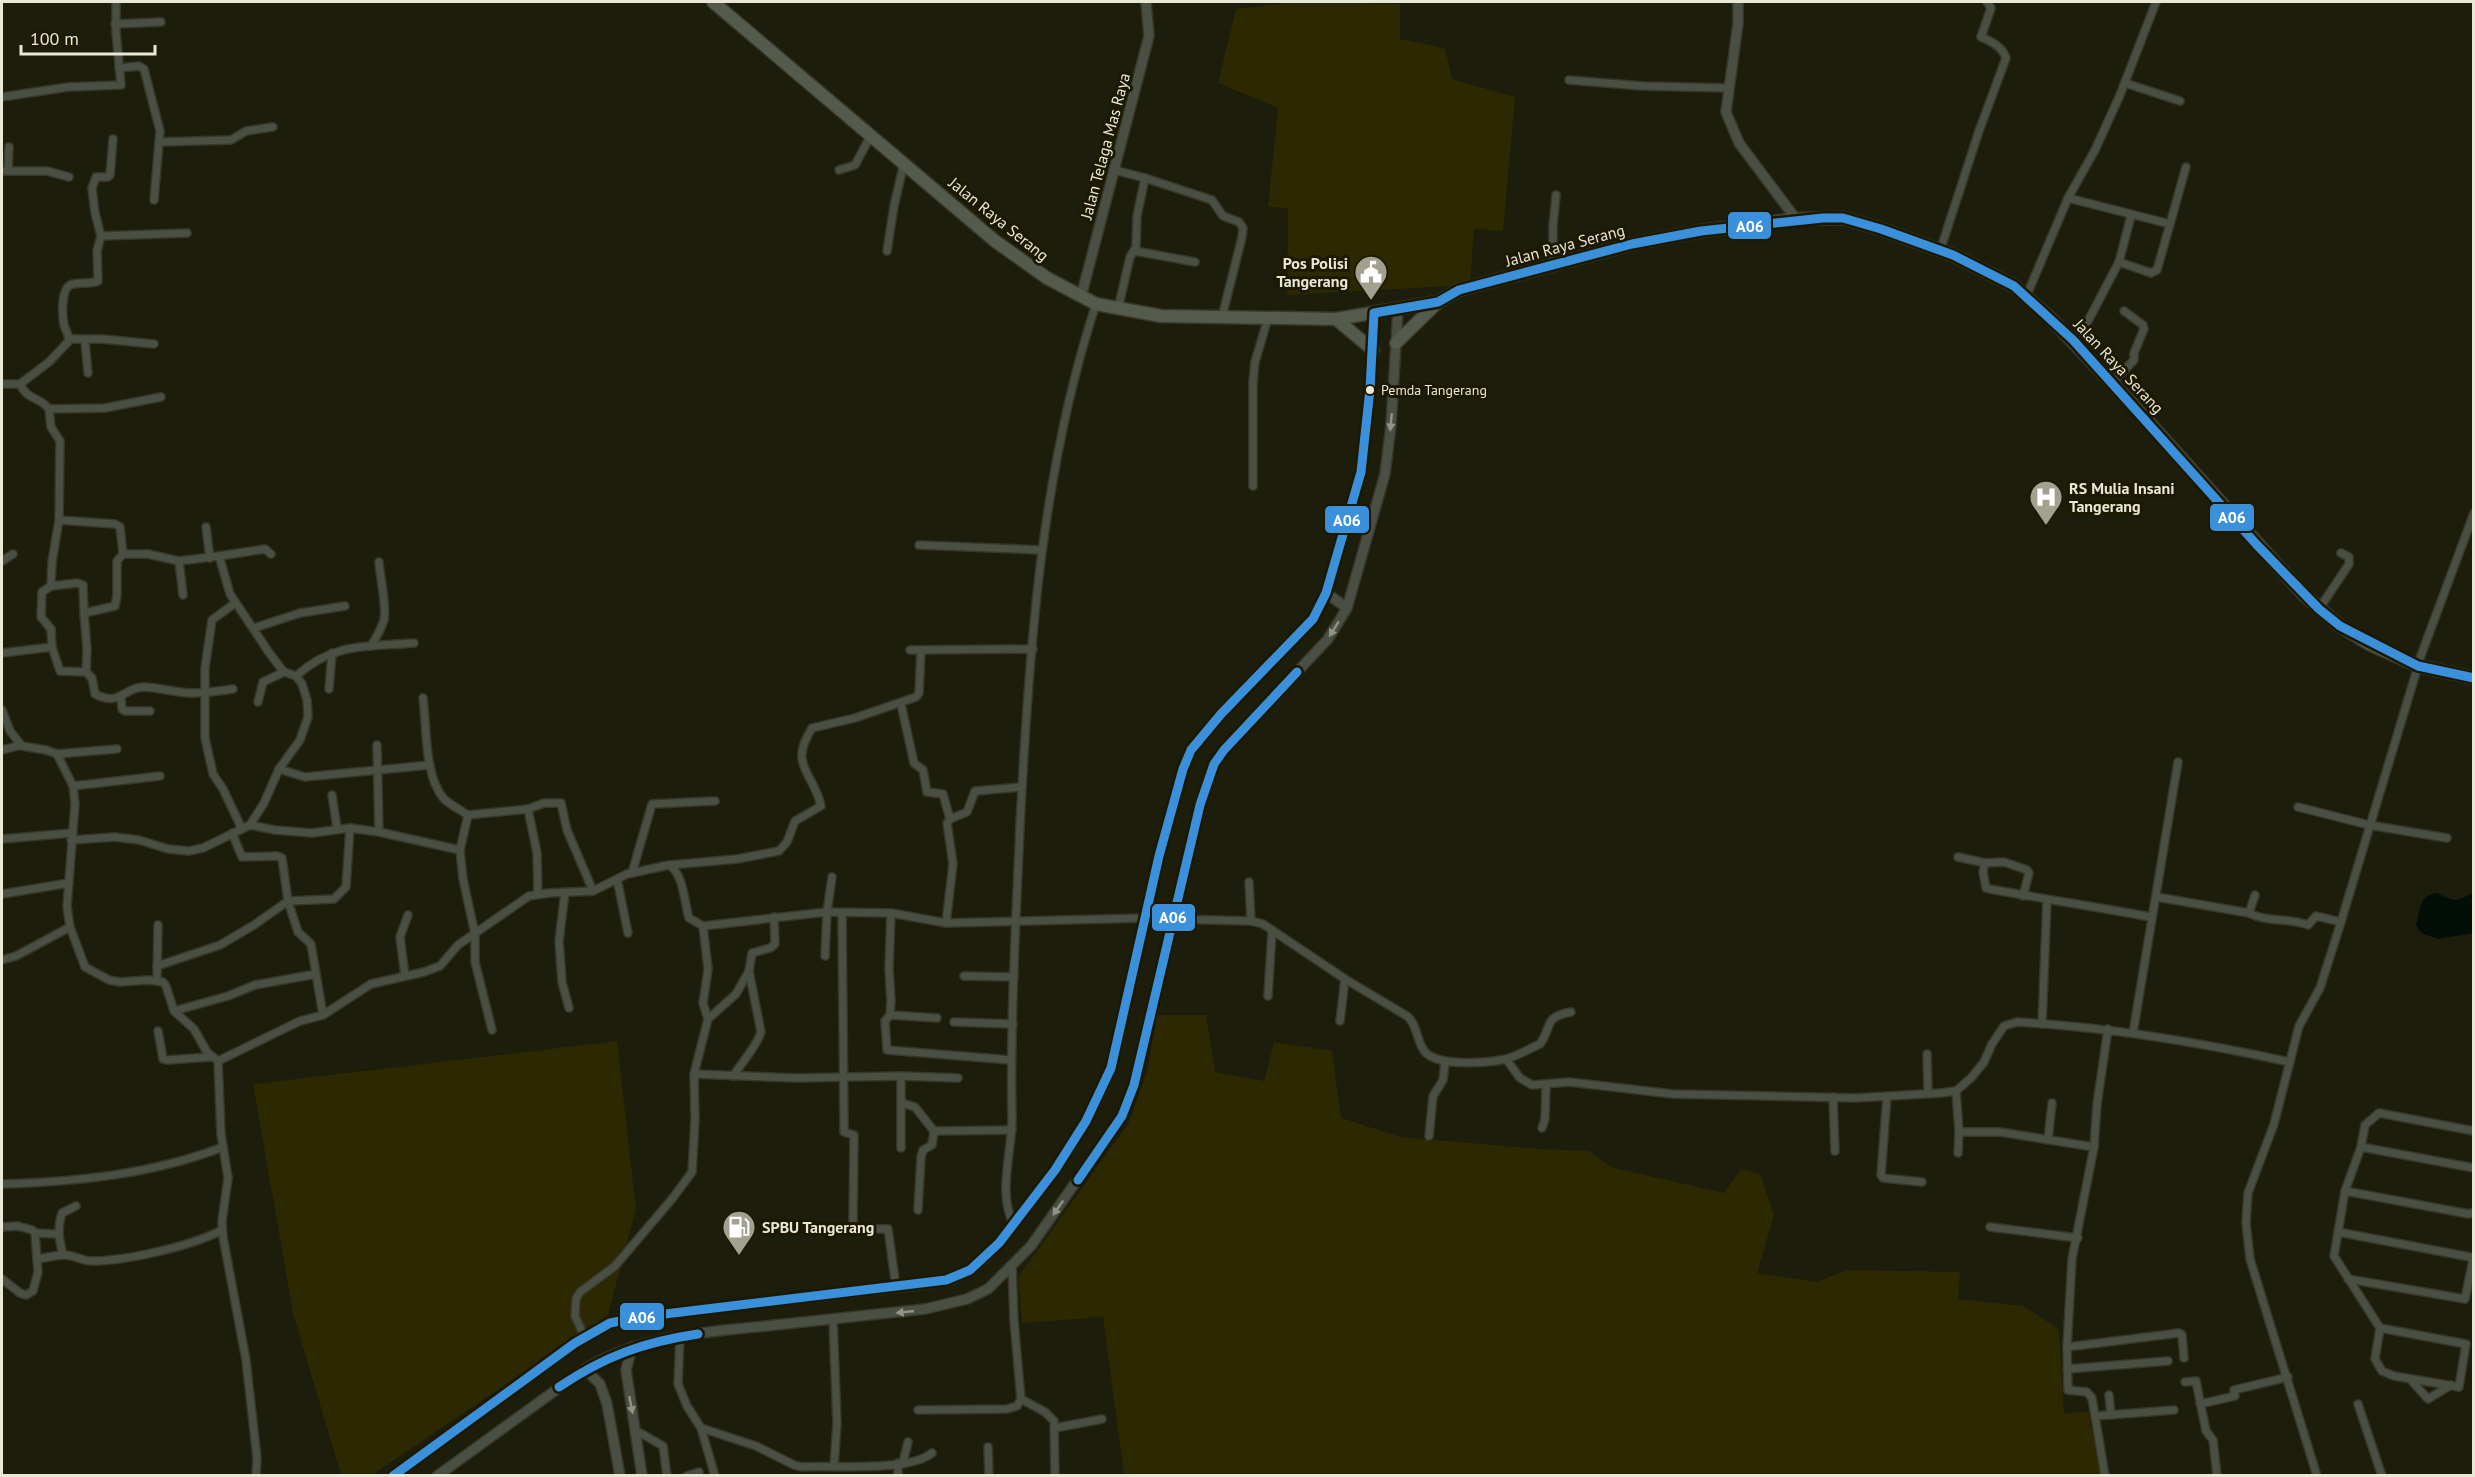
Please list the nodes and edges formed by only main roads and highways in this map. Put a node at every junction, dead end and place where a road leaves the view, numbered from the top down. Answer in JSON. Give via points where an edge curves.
{"nodes":[{"id":1,"x":713,"y":2,"type":"edge"},
{"id":2,"x":1146,"y":2,"type":"edge"},
{"id":3,"x":1738,"y":2,"type":"edge"},
{"id":4,"x":1796,"y":219,"type":"junction"},
{"id":5,"x":1081,"y":297,"type":"junction"},
{"id":6,"x":1438,"y":302,"type":"junction"},
{"id":7,"x":1398,"y":310,"type":"junction"},
{"id":8,"x":1374,"y":313,"type":"junction"},
{"id":9,"x":1336,"y":318,"type":"junction"},
{"id":10,"x":1396,"y":343,"type":"junction"},
{"id":11,"x":1373,"y":350,"type":"junction"},
{"id":12,"x":1326,"y":593,"type":"junction"},
{"id":13,"x":1347,"y":608,"type":"junction"},
{"id":14,"x":2419,"y":662,"type":"junction"},
{"id":15,"x":2474,"y":673,"type":"edge"},
{"id":16,"x":2474,"y":678,"type":"edge"},
{"id":17,"x":632,"y":1347,"type":"junction"},
{"id":18,"x":585,"y":1369,"type":"junction"},
{"id":19,"x":392,"y":1476,"type":"edge"},
{"id":20,"x":437,"y":1476,"type":"edge"},
{"id":21,"x":620,"y":1476,"type":"edge"},
{"id":22,"x":642,"y":1476,"type":"edge"}],
"edges":[{"from":1,"to":5,"type":"highway","name":"Jalan Raya Serang","via":[[995,241]]},
{"from":2,"to":5,"type":"main road","name":"Jalan Telaga Mas Raya","via":[[1149,36]]},
{"from":3,"to":4,"type":"main road","via":[[1726,112],[1739,143]]},
{"from":4,"to":6,"type":"highway","name":"Jalan Raya Serang","via":[[1632,244],[1459,291]]},
{"from":4,"to":14,"type":"highway","name":"Jalan Raya Serang","via":[[1843,218],[1881,229],[1940,251],[2014,286],[2113,382],[2319,609],[2340,626]]},
{"from":5,"to":9,"type":"highway","name":"Jalan Raya Serang","via":[[1096,304],[1161,316]]},
{"from":6,"to":7,"type":"highway","name":"Jalan Raya Serang"},
{"from":6,"to":10,"type":"highway"},
{"from":7,"to":8,"type":"highway","name":"Jalan Raya Serang"},
{"from":7,"to":10,"type":"main road"},
{"from":8,"to":9,"type":"highway","name":"Jalan Raya Serang"},
{"from":8,"to":11,"type":"main road"},
{"from":9,"to":11,"type":"highway"},
{"from":10,"to":13,"type":"main road","one_way":true,"via":[[1385,474]]},
{"from":11,"to":12,"type":"main road","via":[[1360,471]]},
{"from":12,"to":13,"type":"main road"},
{"from":12,"to":19,"type":"main road","via":[[1313,619],[1191,750],[1162,845],[1118,1042],[1104,1087],[1075,1143],[1014,1225],[980,1262],[959,1276],[933,1284],[610,1323]]},
{"from":13,"to":17,"type":"main road","one_way":true,"via":[[1328,639],[1214,764],[1200,805],[1134,1085],[1122,1116],[1031,1246],[1012,1266],[988,1289],[925,1310],[680,1336]]},
{"from":14,"to":15,"type":"highway"},
{"from":14,"to":16,"type":"highway"},
{"from":17,"to":18,"type":"main road"},
{"from":17,"to":22,"type":"main road","one_way":true,"via":[[626,1370]]},
{"from":18,"to":20,"type":"main road"},
{"from":18,"to":21,"type":"main road","via":[[600,1384],[608,1404]]}]}
